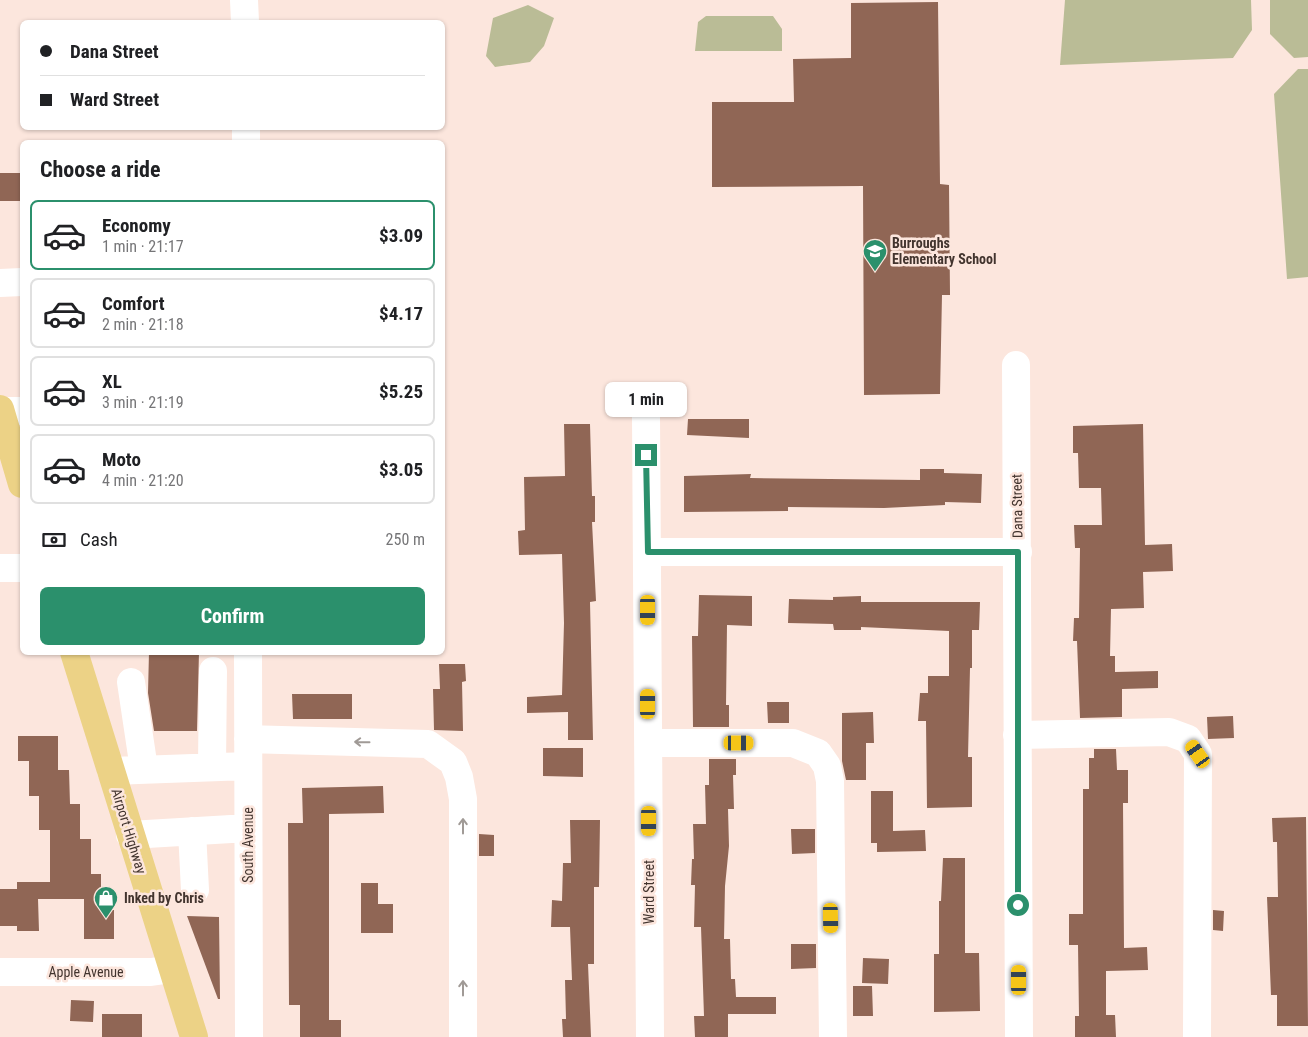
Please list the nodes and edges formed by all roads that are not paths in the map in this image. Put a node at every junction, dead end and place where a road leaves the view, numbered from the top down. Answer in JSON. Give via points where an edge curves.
{"nodes":[{"id":1,"x":244,"y":0,"type":"edge"},
{"id":2,"x":244,"y":20,"type":"edge"},
{"id":3,"x":20,"y":282,"type":"edge"},
{"id":4,"x":0,"y":283,"type":"edge"},
{"id":5,"x":1016,"y":366,"type":"dead end"},
{"id":6,"x":8,"y":411,"type":"edge"},
{"id":7,"x":646,"y":416,"type":"dead end"},
{"id":8,"x":20,"y":474,"type":"edge"},
{"id":9,"x":648,"y":552,"type":"junction"},
{"id":10,"x":1018,"y":552,"type":"junction"},
{"id":11,"x":0,"y":568,"type":"edge"},
{"id":12,"x":20,"y":568,"type":"edge"},
{"id":13,"x":75,"y":655,"type":"edge"},
{"id":14,"x":248,"y":655,"type":"edge"},
{"id":15,"x":213,"y":671,"type":"dead end"},
{"id":16,"x":131,"y":682,"type":"dead end"},
{"id":17,"x":1018,"y":736,"type":"junction"},
{"id":18,"x":248,"y":739,"type":"junction"},
{"id":19,"x":649,"y":742,"type":"junction"},
{"id":20,"x":248,"y":766,"type":"junction"},
{"id":21,"x":212,"y":767,"type":"junction"},
{"id":22,"x":144,"y":769,"type":"junction"},
{"id":23,"x":111,"y":771,"type":"junction"},
{"id":24,"x":248,"y":828,"type":"junction"},
{"id":25,"x":192,"y":831,"type":"junction"},
{"id":26,"x":130,"y":836,"type":"junction"},
{"id":27,"x":195,"y":890,"type":"dead end"},
{"id":28,"x":172,"y":969,"type":"junction"},
{"id":29,"x":0,"y":972,"type":"edge"},
{"id":30,"x":194,"y":1037,"type":"edge"},
{"id":31,"x":249,"y":1037,"type":"edge"},
{"id":32,"x":463,"y":1037,"type":"edge"},
{"id":33,"x":650,"y":1037,"type":"edge"},
{"id":34,"x":833,"y":1037,"type":"edge"},
{"id":35,"x":1019,"y":1037,"type":"edge"},
{"id":36,"x":1197,"y":1037,"type":"edge"}],
"edges":[{"from":1,"to":2,"type":"street"},
{"from":3,"to":4,"type":"street"},
{"from":5,"to":10,"type":"street","name":"Dana Street"},
{"from":6,"to":8,"type":"main road"},
{"from":7,"to":9,"type":"street","name":"Ward Street"},
{"from":9,"to":10,"type":"street"},
{"from":9,"to":19,"type":"street","name":"Ward Street"},
{"from":10,"to":17,"type":"street","name":"Dana Street"},
{"from":11,"to":12,"type":"street"},
{"from":13,"to":23,"type":"main road","name":"Airport Highway"},
{"from":14,"to":18,"type":"street","name":"South Avenue"},
{"from":15,"to":21,"type":"street"},
{"from":16,"to":22,"type":"street"},
{"from":17,"to":35,"type":"street","name":"Dana Street"},
{"from":17,"to":36,"type":"street","via":[[1169,732],[1188,739],[1198,754]]},
{"from":18,"to":20,"type":"street","name":"South Avenue"},
{"from":32,"to":18,"type":"street","one_way":true,"via":[[463,799],[460,777],[453,762],[428,744]]},
{"from":19,"to":33,"type":"street","name":"Ward Street"},
{"from":19,"to":34,"type":"street","via":[[793,743],[818,753],[830,781]]},
{"from":20,"to":21,"type":"street"},
{"from":20,"to":24,"type":"street","name":"South Avenue"},
{"from":21,"to":22,"type":"street"},
{"from":22,"to":23,"type":"street"},
{"from":23,"to":26,"type":"main road","name":"Airport Highway"},
{"from":24,"to":25,"type":"street"},
{"from":24,"to":31,"type":"street","name":"South Avenue"},
{"from":25,"to":26,"type":"street"},
{"from":25,"to":27,"type":"street"},
{"from":26,"to":28,"type":"main road","name":"Airport Highway"},
{"from":28,"to":29,"type":"street","name":"Apple Avenue","via":[[151,972]]},
{"from":28,"to":30,"type":"main road","name":"Airport Highway"}]}
